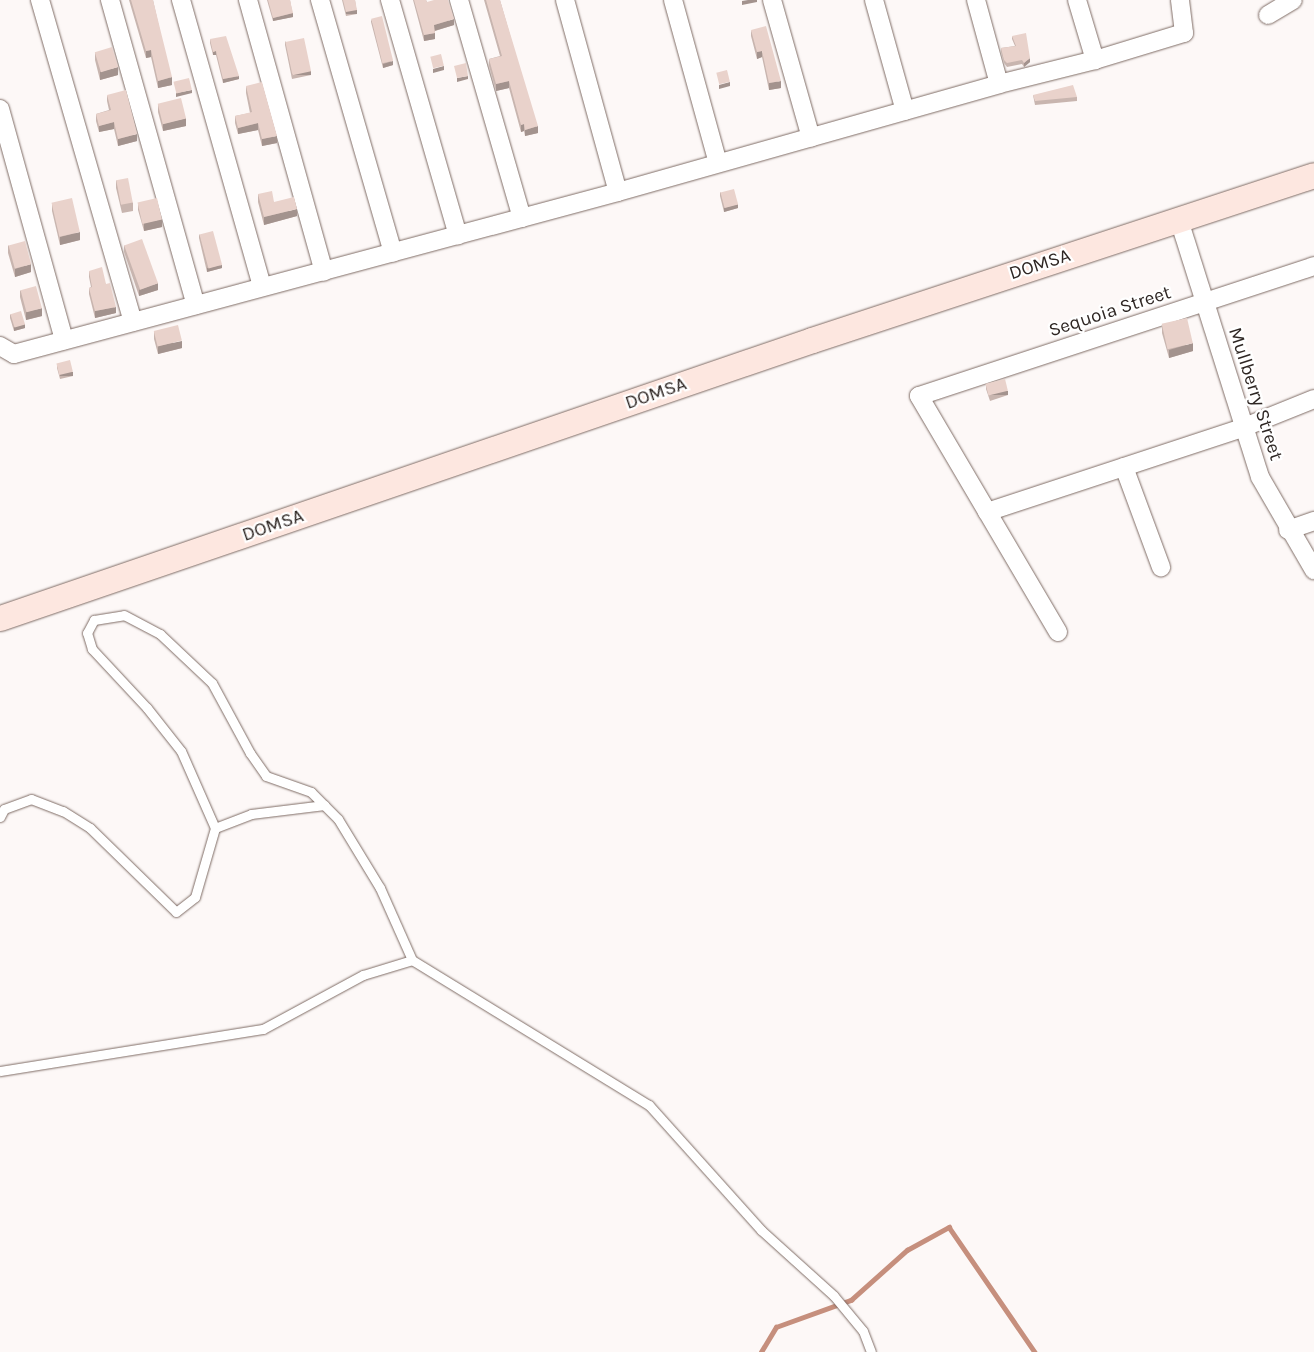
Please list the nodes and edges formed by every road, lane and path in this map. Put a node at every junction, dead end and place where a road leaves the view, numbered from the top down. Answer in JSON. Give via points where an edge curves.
{"nodes":[{"id":1,"x":40,"y":0,"type":"edge"},
{"id":2,"x":110,"y":0,"type":"edge"},
{"id":3,"x":181,"y":0,"type":"edge"},
{"id":4,"x":248,"y":0,"type":"edge"},
{"id":5,"x":320,"y":0,"type":"edge"},
{"id":6,"x":390,"y":0,"type":"edge"},
{"id":7,"x":460,"y":0,"type":"edge"},
{"id":8,"x":565,"y":0,"type":"edge"},
{"id":9,"x":673,"y":0,"type":"edge"},
{"id":10,"x":772,"y":0,"type":"edge"},
{"id":11,"x":874,"y":0,"type":"edge"},
{"id":12,"x":976,"y":0,"type":"edge"},
{"id":13,"x":1077,"y":0,"type":"edge"},
{"id":14,"x":1180,"y":0,"type":"edge"},
{"id":15,"x":1293,"y":0,"type":"edge"},
{"id":16,"x":1268,"y":14,"type":"dead end"},
{"id":17,"x":1095,"y":60,"type":"junction"},
{"id":18,"x":998,"y":84,"type":"junction"},
{"id":19,"x":0,"y":109,"type":"edge"},
{"id":20,"x":905,"y":111,"type":"junction"},
{"id":21,"x":811,"y":138,"type":"junction"},
{"id":22,"x":718,"y":163,"type":"junction"},
{"id":23,"x":1314,"y":175,"type":"edge"},
{"id":24,"x":618,"y":192,"type":"junction"},
{"id":25,"x":522,"y":218,"type":"junction"},
{"id":26,"x":1178,"y":220,"type":"junction"},
{"id":27,"x":458,"y":235,"type":"junction"},
{"id":28,"x":392,"y":253,"type":"junction"},
{"id":29,"x":1314,"y":266,"type":"edge"},
{"id":30,"x":324,"y":272,"type":"junction"},
{"id":31,"x":262,"y":288,"type":"junction"},
{"id":32,"x":1205,"y":304,"type":"junction"},
{"id":33,"x":196,"y":305,"type":"junction"},
{"id":34,"x":133,"y":322,"type":"junction"},
{"id":35,"x":64,"y":340,"type":"junction"},
{"id":36,"x":0,"y":346,"type":"edge"},
{"id":37,"x":1314,"y":399,"type":"edge"},
{"id":38,"x":1242,"y":428,"type":"junction"},
{"id":39,"x":1124,"y":467,"type":"junction"},
{"id":40,"x":987,"y":512,"type":"junction"},
{"id":41,"x":1314,"y":521,"type":"edge"},
{"id":42,"x":1288,"y":530,"type":"junction"},
{"id":43,"x":1162,"y":567,"type":"dead end"},
{"id":44,"x":1314,"y":570,"type":"edge"},
{"id":45,"x":0,"y":618,"type":"edge"},
{"id":46,"x":1058,"y":632,"type":"dead end"},
{"id":47,"x":324,"y":806,"type":"junction"},
{"id":48,"x":0,"y":817,"type":"edge"},
{"id":49,"x":215,"y":828,"type":"junction"},
{"id":50,"x":412,"y":960,"type":"junction"},
{"id":51,"x":0,"y":1071,"type":"edge"},
{"id":52,"x":871,"y":1352,"type":"edge"}],
"edges":[{"from":1,"to":34,"type":"street"},
{"from":2,"to":33,"type":"street"},
{"from":3,"to":31,"type":"street"},
{"from":4,"to":30,"type":"street"},
{"from":5,"to":28,"type":"street"},
{"from":6,"to":27,"type":"street"},
{"from":7,"to":25,"type":"street"},
{"from":8,"to":24,"type":"street"},
{"from":9,"to":22,"type":"street"},
{"from":10,"to":21,"type":"street"},
{"from":11,"to":20,"type":"street"},
{"from":12,"to":18,"type":"street"},
{"from":13,"to":17,"type":"street"},
{"from":14,"to":17,"type":"street","via":[[1184,33]]},
{"from":15,"to":16,"type":"street"},
{"from":17,"to":18,"type":"street"},
{"from":18,"to":20,"type":"street"},
{"from":19,"to":35,"type":"street"},
{"from":20,"to":21,"type":"street"},
{"from":21,"to":22,"type":"street"},
{"from":22,"to":24,"type":"street"},
{"from":23,"to":26,"type":"main road","name":"DOMSA"},
{"from":24,"to":25,"type":"street"},
{"from":25,"to":27,"type":"street"},
{"from":26,"to":32,"type":"street","name":"Mullberry Street"},
{"from":26,"to":45,"type":"main road","name":"DOMSA","via":[[812,340]]},
{"from":27,"to":28,"type":"street"},
{"from":28,"to":30,"type":"street"},
{"from":29,"to":32,"type":"street","name":"Sequoia Street"},
{"from":30,"to":31,"type":"street"},
{"from":31,"to":33,"type":"street"},
{"from":32,"to":38,"type":"street","name":"Mullberry Street"},
{"from":32,"to":40,"type":"street","name":"Sequoia Street","via":[[919,396]]},
{"from":33,"to":34,"type":"street"},
{"from":34,"to":35,"type":"street"},
{"from":35,"to":36,"type":"street","via":[[14,354]]},
{"from":37,"to":38,"type":"street"},
{"from":38,"to":39,"type":"street"},
{"from":38,"to":42,"type":"street","name":"Mullberry Street","via":[[1260,478]]},
{"from":39,"to":40,"type":"street"},
{"from":39,"to":43,"type":"street"},
{"from":40,"to":46,"type":"street"},
{"from":41,"to":42,"type":"street"},
{"from":42,"to":44,"type":"street","name":"Mullberry Street"},
{"from":47,"to":49,"type":"lane","via":[[251,814]]},
{"from":47,"to":49,"type":"lane","via":[[311,792],[266,776],[212,683],[160,634],[124,615],[94,620],[88,634],[92,649],[147,708],[181,751]]},
{"from":47,"to":50,"type":"lane","via":[[338,819],[380,888]]},
{"from":48,"to":49,"type":"lane","via":[[4,809],[32,799],[63,811],[90,828],[176,912],[195,896]]},
{"from":50,"to":51,"type":"lane","via":[[363,975],[263,1029]]},
{"from":50,"to":52,"type":"lane","via":[[649,1105],[762,1230],[834,1296],[863,1331]]}]}
